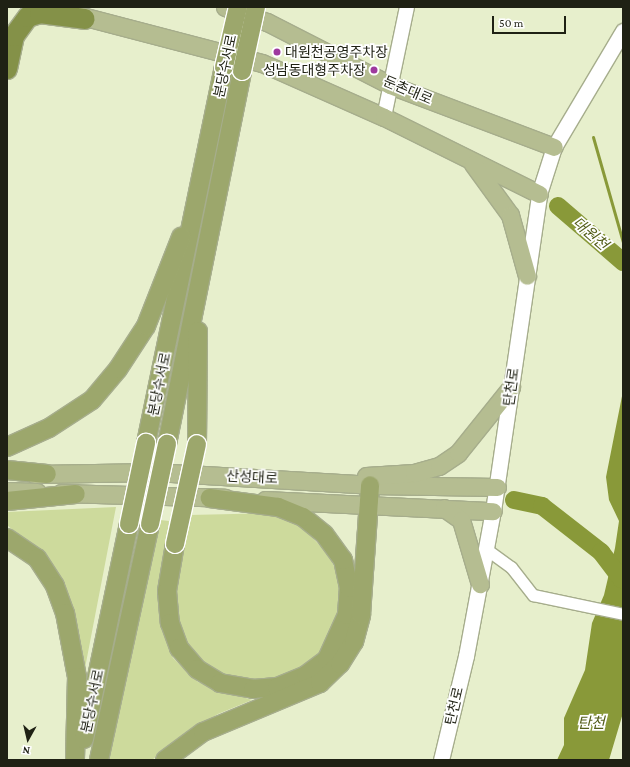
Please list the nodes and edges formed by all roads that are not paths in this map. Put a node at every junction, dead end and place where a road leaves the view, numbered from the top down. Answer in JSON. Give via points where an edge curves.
{"nodes":[{"id":1,"x":62,"y":7,"type":"edge"},
{"id":2,"x":225,"y":7,"type":"edge"},
{"id":3,"x":238,"y":7,"type":"edge"},
{"id":4,"x":256,"y":7,"type":"edge"},
{"id":5,"x":407,"y":7,"type":"edge"},
{"id":6,"x":85,"y":19,"type":"junction"},
{"id":7,"x":623,"y":31,"type":"edge"},
{"id":8,"x":7,"y":69,"type":"edge"},
{"id":9,"x":233,"y":69,"type":"junction"},
{"id":10,"x":390,"y":85,"type":"junction"},
{"id":11,"x":384,"y":117,"type":"junction"},
{"id":12,"x":554,"y":147,"type":"junction"},
{"id":13,"x":472,"y":163,"type":"junction"},
{"id":14,"x":540,"y":194,"type":"junction"},
{"id":15,"x":198,"y":196,"type":"junction"},
{"id":16,"x":527,"y":276,"type":"junction"},
{"id":17,"x":199,"y":290,"type":"junction"},
{"id":18,"x":512,"y":387,"type":"junction"},
{"id":19,"x":7,"y":447,"type":"edge"},
{"id":20,"x":7,"y":470,"type":"edge"},
{"id":21,"x":47,"y":474,"type":"junction"},
{"id":22,"x":7,"y":475,"type":"edge"},
{"id":23,"x":324,"y":480,"type":"junction"},
{"id":24,"x":370,"y":485,"type":"junction"},
{"id":25,"x":497,"y":487,"type":"junction"},
{"id":26,"x":7,"y":491,"type":"edge"},
{"id":27,"x":76,"y":494,"type":"junction"},
{"id":28,"x":210,"y":498,"type":"junction"},
{"id":29,"x":7,"y":501,"type":"edge"},
{"id":30,"x":369,"y":504,"type":"junction"},
{"id":31,"x":444,"y":508,"type":"junction"},
{"id":32,"x":493,"y":511,"type":"junction"},
{"id":33,"x":7,"y":538,"type":"edge"},
{"id":34,"x":486,"y":548,"type":"junction"},
{"id":35,"x":480,"y":584,"type":"junction"},
{"id":36,"x":623,"y":614,"type":"edge"},
{"id":37,"x":75,"y":760,"type":"edge"},
{"id":38,"x":79,"y":760,"type":"edge"},
{"id":39,"x":100,"y":760,"type":"edge"},
{"id":40,"x":165,"y":760,"type":"edge"},
{"id":41,"x":442,"y":760,"type":"edge"}],
"edges":[{"from":1,"to":6,"type":"main road"},
{"from":2,"to":10,"type":"main road","name":"둔촌대로","via":[[267,22]]},
{"from":3,"to":9,"type":"highway","name":"분당수서로","bridge":true},
{"from":4,"to":9,"type":"highway","name":"분당수서로","bridge":true},
{"from":5,"to":10,"type":"street"},
{"from":6,"to":8,"type":"highway","via":[[49,14],[28,17],[14,36]]},
{"from":6,"to":11,"type":"main road","via":[[262,64]]},
{"from":7,"to":12,"type":"main road","name":"탄천로"},
{"from":9,"to":15,"type":"highway","name":"분당수서로"},
{"from":9,"to":17,"type":"highway","name":"분당수서로"},
{"from":10,"to":11,"type":"street"},
{"from":10,"to":12,"type":"main road","name":"둔촌대로"},
{"from":11,"to":13,"type":"main road"},
{"from":12,"to":14,"type":"main road","name":"탄천로"},
{"from":13,"to":14,"type":"main road"},
{"from":13,"to":16,"type":"main road","via":[[510,215]]},
{"from":14,"to":16,"type":"main road","name":"탄천로"},
{"from":15,"to":19,"type":"highway","via":[[146,326],[118,369],[92,400],[49,428]]},
{"from":15,"to":38,"type":"highway","name":"분당수서로","bridge":true},
{"from":16,"to":18,"type":"main road","name":"탄천로"},
{"from":17,"to":28,"type":"highway","bridge":true,"via":[[197,444],[167,591],[170,623],[179,648],[197,669],[220,682],[253,689],[277,687],[306,676],[327,659],[347,615],[349,588],[343,560],[324,534],[303,517],[278,507]]},
{"from":17,"to":39,"type":"highway","name":"분당수서로","bridge":true},
{"from":18,"to":23,"type":"main road","via":[[458,453],[439,466],[414,473]]},
{"from":18,"to":25,"type":"main road","name":"탄천로"},
{"from":20,"to":21,"type":"highway"},
{"from":21,"to":22,"type":"main road","name":"산성대로"},
{"from":21,"to":23,"type":"main road","name":"산성대로","via":[[154,472]]},
{"from":23,"to":24,"type":"main road","name":"산성대로"},
{"from":24,"to":25,"type":"main road","name":"산성대로"},
{"from":24,"to":30,"type":"highway"},
{"from":25,"to":32,"type":"main road","name":"탄천로"},
{"from":26,"to":27,"type":"main road","name":"산성대로"},
{"from":27,"to":28,"type":"main road","name":"산성대로"},
{"from":27,"to":29,"type":"highway"},
{"from":28,"to":30,"type":"main road","name":"산성대로"},
{"from":30,"to":31,"type":"main road","name":"산성대로"},
{"from":30,"to":40,"type":"highway","via":[[361,615],[354,642],[340,664],[320,683],[203,732]]},
{"from":31,"to":32,"type":"main road","name":"산성대로"},
{"from":31,"to":35,"type":"main road","via":[[461,520]]},
{"from":32,"to":34,"type":"main road","name":"탄천로"},
{"from":33,"to":37,"type":"highway","via":[[37,558],[55,586],[65,613],[77,676]]},
{"from":34,"to":35,"type":"main road","name":"탄천로"},
{"from":34,"to":36,"type":"street","via":[[511,567],[533,595]]},
{"from":35,"to":41,"type":"main road","name":"탄천로"}]}
